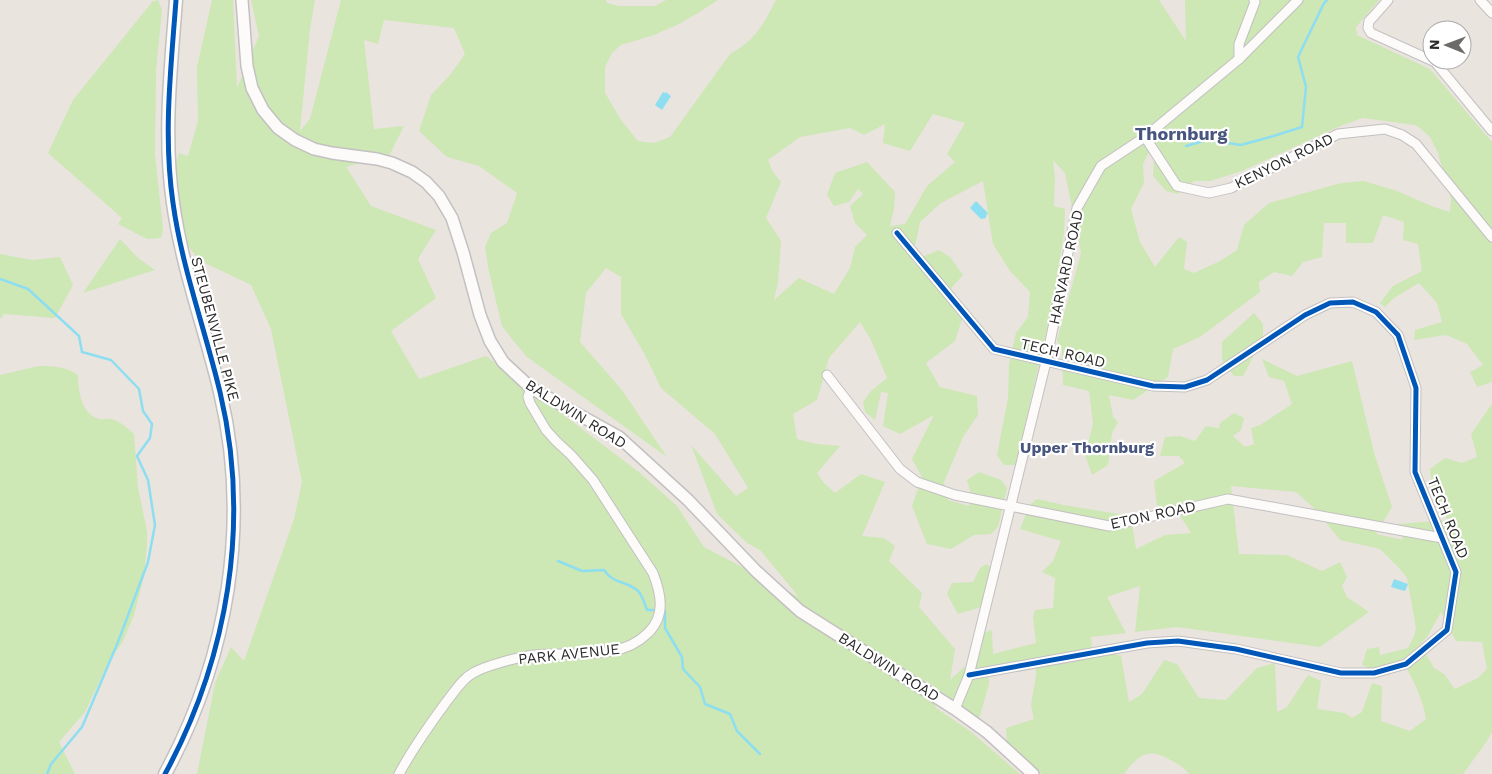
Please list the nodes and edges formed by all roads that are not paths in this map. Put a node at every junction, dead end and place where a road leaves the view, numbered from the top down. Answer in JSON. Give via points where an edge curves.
{"nodes":[{"id":1,"x":176,"y":0,"type":"edge"},
{"id":2,"x":242,"y":0,"type":"edge"},
{"id":3,"x":1254,"y":0,"type":"edge"},
{"id":4,"x":1298,"y":0,"type":"edge"},
{"id":5,"x":1388,"y":0,"type":"edge"},
{"id":6,"x":1480,"y":0,"type":"edge"},
{"id":7,"x":1492,"y":13,"type":"edge"},
{"id":8,"x":1239,"y":59,"type":"junction"},
{"id":9,"x":1492,"y":131,"type":"edge"},
{"id":10,"x":1144,"y":137,"type":"junction"},
{"id":11,"x":897,"y":232,"type":"dead end"},
{"id":12,"x":1492,"y":237,"type":"edge"},
{"id":13,"x":1046,"y":362,"type":"junction"},
{"id":14,"x":827,"y":375,"type":"dead end"},
{"id":15,"x":531,"y":388,"type":"junction"},
{"id":16,"x":1010,"y":507,"type":"junction"},
{"id":17,"x":1442,"y":538,"type":"junction"},
{"id":18,"x":969,"y":675,"type":"junction"},
{"id":19,"x":955,"y":709,"type":"junction"},
{"id":20,"x":165,"y":774,"type":"edge"},
{"id":21,"x":399,"y":774,"type":"edge"},
{"id":22,"x":1033,"y":774,"type":"edge"}],
"edges":[{"from":1,"to":20,"type":"main road","name":"STEUBENVILLE PIKE","via":[[168,102],[172,201],[190,285],[224,409],[233,471],[234,510],[229,585],[211,667],[196,711]]},
{"from":2,"to":15,"type":"street","name":"BALDWIN ROAD","via":[[246,66],[263,110],[278,128],[307,146],[332,154],[392,163],[426,182],[452,218],[490,341],[503,362]]},
{"from":3,"to":8,"type":"street","via":[[1239,44]]},
{"from":4,"to":8,"type":"street","name":"HARVARD ROAD"},
{"from":5,"to":9,"type":"street","via":[[1369,21],[1371,33],[1435,62]]},
{"from":6,"to":7,"type":"street"},
{"from":8,"to":10,"type":"street","name":"HARVARD ROAD"},
{"from":10,"to":12,"type":"street","name":"KENYON ROAD","via":[[1177,186],[1209,193],[1231,188],[1338,134],[1385,129],[1416,144]]},
{"from":10,"to":13,"type":"street","name":"HARVARD ROAD","via":[[1101,166],[1077,208]]},
{"from":11,"to":13,"type":"street","name":"TECH ROAD","via":[[994,350]]},
{"from":13,"to":16,"type":"street","name":"HARVARD ROAD"},
{"from":13,"to":17,"type":"street","name":"TECH ROAD","via":[[1153,386],[1185,387],[1207,380],[1305,315],[1330,303],[1353,302],[1376,312],[1398,335],[1416,388],[1415,472]]},
{"from":14,"to":16,"type":"street","name":"ETON ROAD","via":[[900,469],[917,482],[955,495]]},
{"from":15,"to":19,"type":"street","name":"BALDWIN ROAD","via":[[619,437],[800,611]]},
{"from":15,"to":21,"type":"street","name":"PARK AVENUE","via":[[530,403],[546,430],[593,480],[653,573],[659,588],[659,615],[652,629],[629,647],[600,652],[524,656],[473,673],[463,680],[437,714]]},
{"from":16,"to":17,"type":"street","name":"ETON ROAD","via":[[1109,526],[1228,499]]},
{"from":16,"to":18,"type":"street","name":"HARVARD ROAD"},
{"from":17,"to":18,"type":"street","name":"TECH ROAD","via":[[1456,572],[1447,630],[1406,664],[1374,673],[1341,673],[1236,648],[1178,641],[1147,643]]},
{"from":18,"to":19,"type":"street","name":"HARVARD ROAD"},
{"from":19,"to":22,"type":"street","name":"BALDWIN ROAD","via":[[987,732]]}]}
